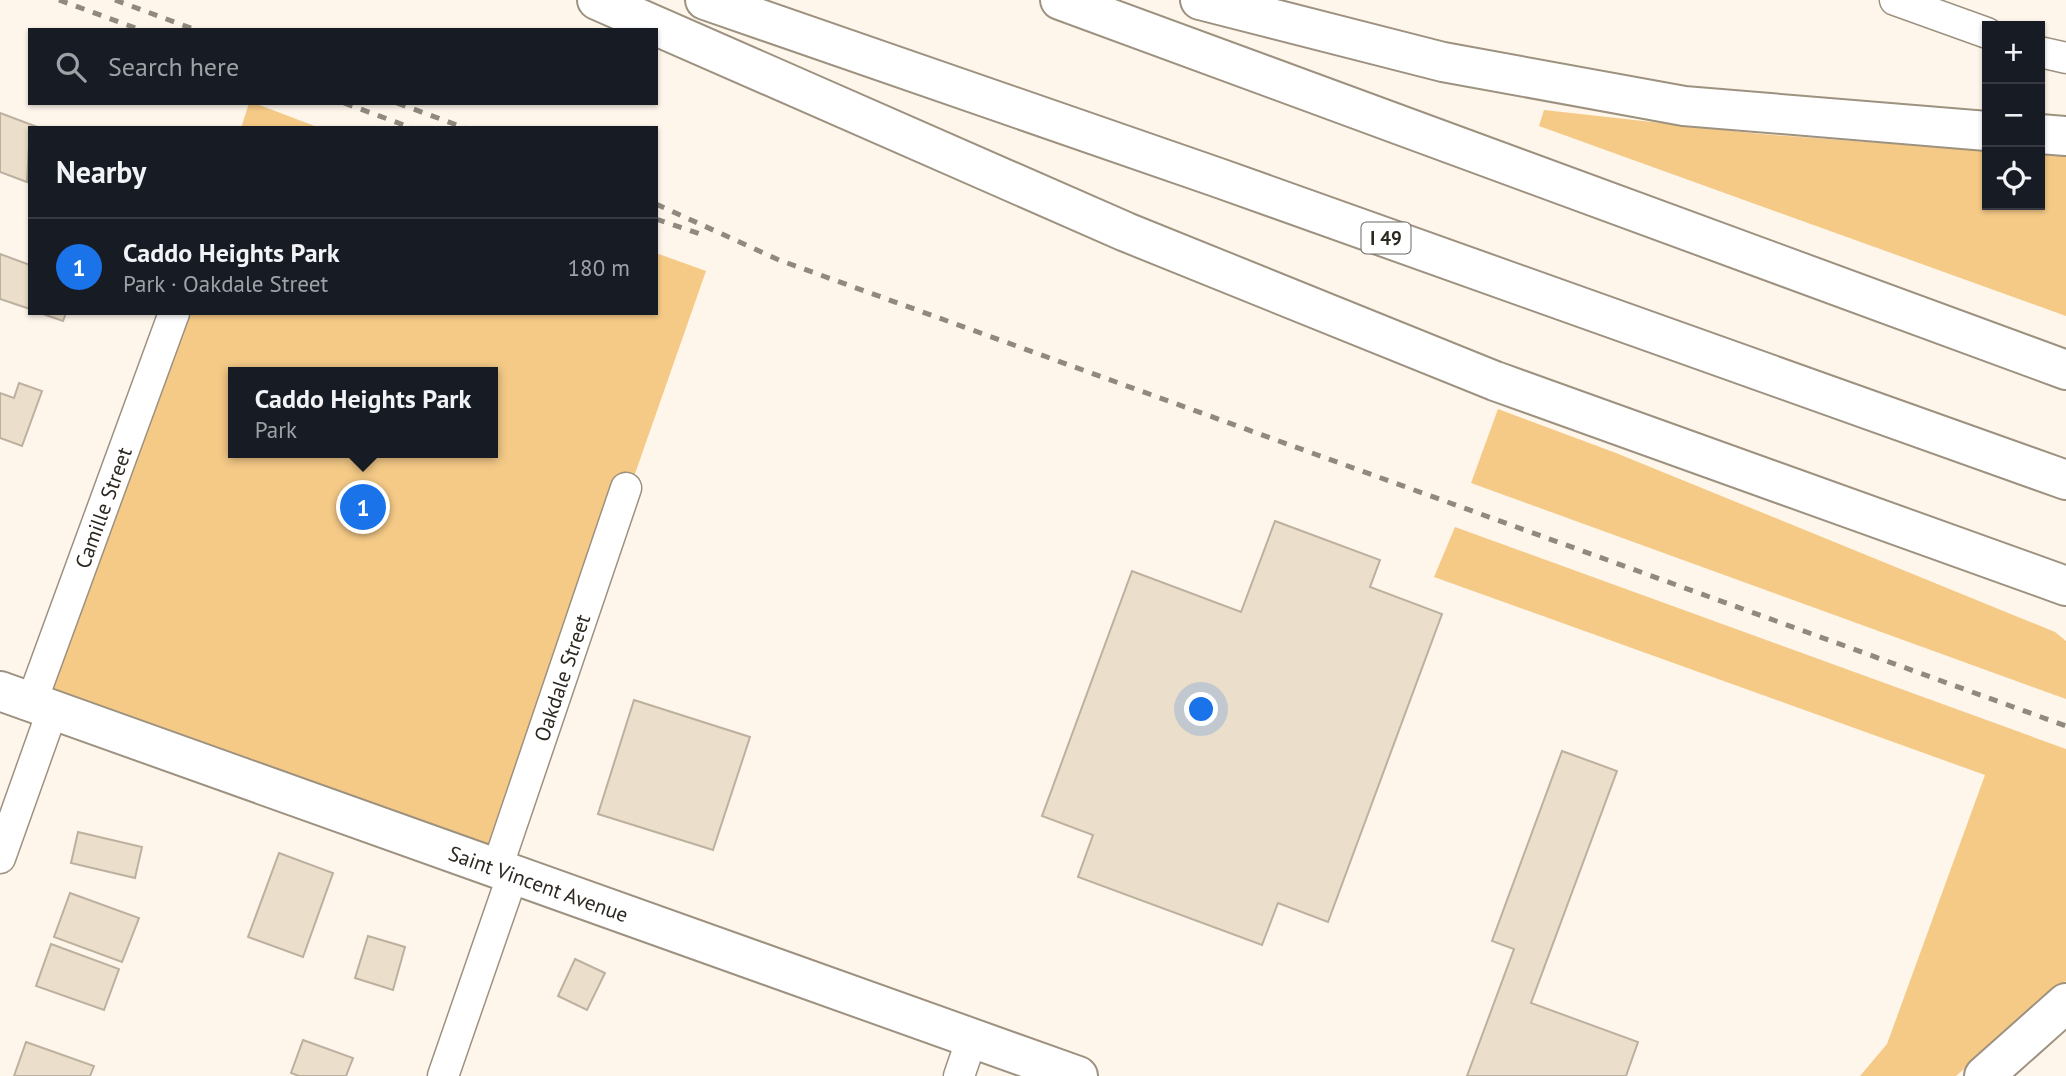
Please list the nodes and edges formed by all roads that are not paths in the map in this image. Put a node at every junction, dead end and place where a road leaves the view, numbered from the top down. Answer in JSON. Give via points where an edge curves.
{"nodes":[{"id":1,"x":597,"y":0,"type":"edge"},
{"id":2,"x":705,"y":0,"type":"edge"},
{"id":3,"x":1060,"y":0,"type":"edge"},
{"id":4,"x":1200,"y":0,"type":"edge"},
{"id":5,"x":1895,"y":0,"type":"edge"},
{"id":6,"x":1982,"y":31,"type":"edge"},
{"id":7,"x":2045,"y":52,"type":"edge"},
{"id":8,"x":2066,"y":58,"type":"edge"},
{"id":9,"x":1982,"y":131,"type":"edge"},
{"id":10,"x":2045,"y":134,"type":"edge"},
{"id":11,"x":2066,"y":136,"type":"edge"},
{"id":12,"x":173,"y":315,"type":"edge"},
{"id":13,"x":2066,"y":370,"type":"edge"},
{"id":14,"x":2066,"y":480,"type":"edge"},
{"id":15,"x":626,"y":488,"type":"dead end"},
{"id":16,"x":2059,"y":586,"type":"edge"},
{"id":17,"x":29,"y":700,"type":"edge"},
{"id":18,"x":0,"y":858,"type":"edge"},
{"id":19,"x":505,"y":871,"type":"junction"},
{"id":20,"x":2066,"y":1003,"type":"edge"},
{"id":21,"x":972,"y":1038,"type":"junction"},
{"id":22,"x":443,"y":1076,"type":"edge"},
{"id":23,"x":959,"y":1076,"type":"edge"},
{"id":24,"x":1078,"y":1076,"type":"edge"},
{"id":25,"x":1984,"y":1076,"type":"edge"}],
"edges":[{"from":1,"to":16,"type":"main road","via":[[1126,232],[1495,381]]},
{"from":2,"to":14,"type":"main road","number":"I 49"},
{"from":3,"to":13,"type":"main road"},
{"from":4,"to":9,"type":"main road","via":[[1443,62],[1684,106]]},
{"from":5,"to":6,"type":"street"},
{"from":7,"to":8,"type":"street"},
{"from":10,"to":11,"type":"main road"},
{"from":12,"to":17,"type":"street","name":"Camille Street"},
{"from":15,"to":19,"type":"street","name":"Oakdale Street"},
{"from":17,"to":18,"type":"street","name":"Camille Street"},
{"from":17,"to":19,"type":"main road","name":"Saint Vincent Avenue"},
{"from":19,"to":21,"type":"main road","name":"Saint Vincent Avenue"},
{"from":19,"to":22,"type":"street","name":"Oakdale Street"},
{"from":20,"to":25,"type":"main road"},
{"from":21,"to":23,"type":"street"},
{"from":21,"to":24,"type":"main road","name":"Saint Vincent Avenue"}]}
